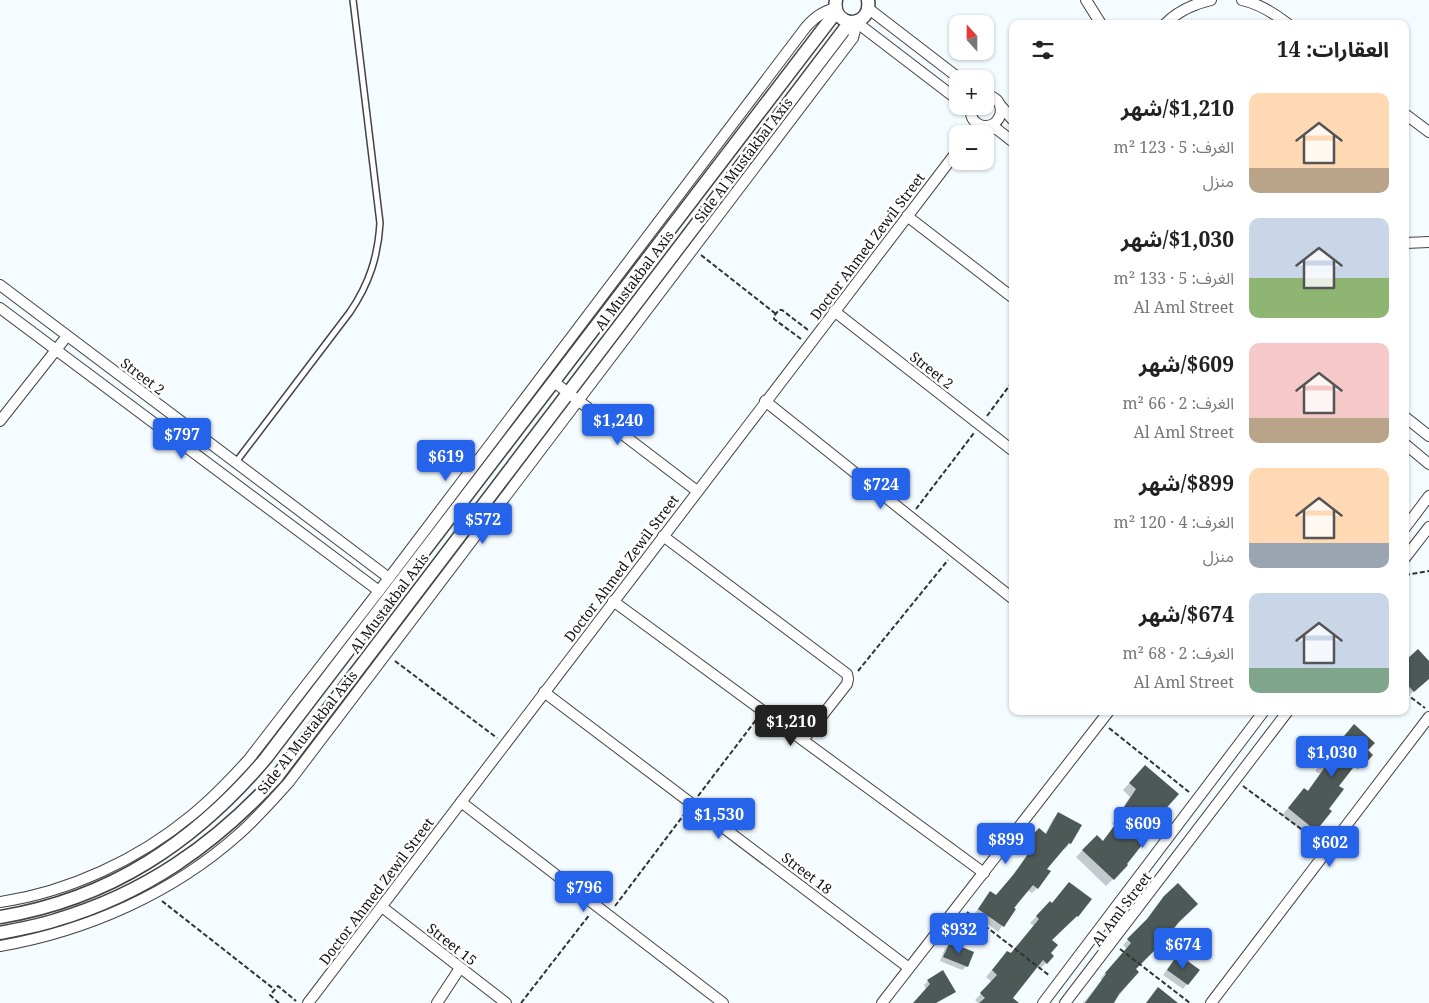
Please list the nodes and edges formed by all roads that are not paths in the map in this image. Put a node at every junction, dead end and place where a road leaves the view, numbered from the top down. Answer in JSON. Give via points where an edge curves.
{"nodes":[{"id":1,"x":352,"y":0,"type":"edge"},
{"id":2,"x":1086,"y":0,"type":"edge"},
{"id":3,"x":1211,"y":0,"type":"edge"},
{"id":4,"x":1242,"y":0,"type":"edge"},
{"id":5,"x":871,"y":3,"type":"edge"},
{"id":6,"x":833,"y":5,"type":"edge"},
{"id":7,"x":1098,"y":20,"type":"edge"},
{"id":8,"x":1170,"y":20,"type":"edge"},
{"id":9,"x":1283,"y":20,"type":"edge"},
{"id":10,"x":853,"y":22,"type":"junction"},
{"id":11,"x":949,"y":70,"type":"edge"},
{"id":12,"x":949,"y":93,"type":"edge"},
{"id":13,"x":994,"y":97,"type":"edge"},
{"id":14,"x":1001,"y":106,"type":"junction"},
{"id":15,"x":972,"y":115,"type":"edge"},
{"id":16,"x":1009,"y":115,"type":"edge"},
{"id":17,"x":1409,"y":118,"type":"edge"},
{"id":18,"x":977,"y":124,"type":"joint"},
{"id":19,"x":982,"y":125,"type":"edge"},
{"id":20,"x":990,"y":125,"type":"edge"},
{"id":21,"x":994,"y":128,"type":"edge"},
{"id":22,"x":1429,"y":132,"type":"edge"},
{"id":23,"x":1009,"y":139,"type":"edge"},
{"id":24,"x":949,"y":162,"type":"edge"},
{"id":25,"x":907,"y":216,"type":"junction"},
{"id":26,"x":1429,"y":242,"type":"edge"},
{"id":27,"x":1409,"y":243,"type":"edge"},
{"id":28,"x":0,"y":286,"type":"edge"},
{"id":29,"x":1009,"y":295,"type":"edge"},
{"id":30,"x":0,"y":308,"type":"edge"},
{"id":31,"x":834,"y":312,"type":"junction"},
{"id":32,"x":67,"y":336,"type":"junction"},
{"id":33,"x":56,"y":350,"type":"junction"},
{"id":34,"x":554,"y":382,"type":"junction"},
{"id":35,"x":567,"y":392,"type":"junction"},
{"id":36,"x":578,"y":400,"type":"junction"},
{"id":37,"x":766,"y":402,"type":"junction"},
{"id":38,"x":1409,"y":420,"type":"edge"},
{"id":39,"x":0,"y":422,"type":"edge"},
{"id":40,"x":1429,"y":436,"type":"edge"},
{"id":41,"x":1409,"y":447,"type":"edge"},
{"id":42,"x":1009,"y":448,"type":"edge"},
{"id":43,"x":236,"y":462,"type":"junction"},
{"id":44,"x":1429,"y":464,"type":"edge"},
{"id":45,"x":224,"y":476,"type":"junction"},
{"id":46,"x":697,"y":491,"type":"junction"},
{"id":47,"x":1429,"y":496,"type":"edge"},
{"id":48,"x":1409,"y":523,"type":"edge"},
{"id":49,"x":1429,"y":527,"type":"edge"},
{"id":50,"x":663,"y":536,"type":"junction"},
{"id":51,"x":1409,"y":553,"type":"edge"},
{"id":52,"x":389,"y":578,"type":"junction"},
{"id":53,"x":378,"y":592,"type":"junction"},
{"id":54,"x":1009,"y":596,"type":"edge"},
{"id":55,"x":613,"y":601,"type":"junction"},
{"id":56,"x":544,"y":692,"type":"junction"},
{"id":57,"x":1106,"y":715,"type":"edge"},
{"id":58,"x":1261,"y":715,"type":"edge"},
{"id":59,"x":1285,"y":715,"type":"edge"},
{"id":60,"x":1429,"y":717,"type":"edge"},
{"id":61,"x":803,"y":740,"type":"junction"},
{"id":62,"x":461,"y":802,"type":"junction"},
{"id":63,"x":984,"y":873,"type":"junction"},
{"id":64,"x":0,"y":902,"type":"edge"},
{"id":65,"x":382,"y":907,"type":"junction"},
{"id":66,"x":0,"y":917,"type":"edge"},
{"id":67,"x":0,"y":933,"type":"edge"},
{"id":68,"x":0,"y":946,"type":"edge"},
{"id":69,"x":460,"y":968,"type":"junction"},
{"id":70,"x":909,"y":968,"type":"junction"},
{"id":71,"x":308,"y":1003,"type":"edge"},
{"id":72,"x":438,"y":1003,"type":"edge"},
{"id":73,"x":506,"y":1003,"type":"edge"},
{"id":74,"x":723,"y":1003,"type":"edge"},
{"id":75,"x":882,"y":1003,"type":"edge"},
{"id":76,"x":1043,"y":1003,"type":"edge"},
{"id":77,"x":1065,"y":1003,"type":"edge"},
{"id":78,"x":1211,"y":1003,"type":"edge"}],
"edges":[{"from":1,"to":43,"type":"lane","via":[[380,223],[376,261],[370,279],[350,312]]},
{"from":2,"to":7,"type":"street"},
{"from":3,"to":8,"type":"street","via":[[1197,3]]},
{"from":4,"to":9,"type":"street","via":[[1259,5]]},
{"from":5,"to":10,"type":"street","name":"Al Mustakbal Axis","via":[[865,16]]},
{"from":5,"to":11,"type":"street"},
{"from":6,"to":10,"type":"street","via":[[841,19]]},
{"from":6,"to":34,"type":"street","name":"Al Mustakbal Axis"},
{"from":6,"to":52,"type":"street","name":"Side Al Mustakbal Axis","via":[[806,27]]},
{"from":10,"to":12,"type":"street"},
{"from":10,"to":35,"type":"street","name":"Al Mustakbal Axis"},
{"from":10,"to":36,"type":"street","name":"Side Al Mustakbal Axis","via":[[853,38]]},
{"from":13,"to":14,"type":"street"},
{"from":14,"to":16,"type":"street"},
{"from":14,"to":20,"type":"street","via":[[998,121]]},
{"from":15,"to":18,"type":"street"},
{"from":17,"to":22,"type":"street"},
{"from":18,"to":19,"type":"street"},
{"from":21,"to":23,"type":"street"},
{"from":24,"to":25,"type":"street","name":"Doctor Ahmed Zewil Street"},
{"from":25,"to":29,"type":"street"},
{"from":25,"to":31,"type":"street","name":"Doctor Ahmed Zewil Street"},
{"from":26,"to":27,"type":"street"},
{"from":28,"to":32,"type":"street","name":"Street 2"},
{"from":30,"to":33,"type":"street"},
{"from":31,"to":37,"type":"street","name":"Doctor Ahmed Zewil Street"},
{"from":31,"to":42,"type":"street","name":"Street 2"},
{"from":32,"to":33,"type":"street"},
{"from":32,"to":43,"type":"street","name":"Street 2"},
{"from":33,"to":39,"type":"street"},
{"from":33,"to":45,"type":"street"},
{"from":34,"to":35,"type":"street"},
{"from":34,"to":66,"type":"street","name":"Al Mustakbal Axis","via":[[266,758],[225,803],[178,843],[125,875],[69,899]]},
{"from":35,"to":36,"type":"street"},
{"from":35,"to":67,"type":"street","name":"Al Mustakbal Axis","via":[[275,779],[246,809],[202,847],[139,887],[54,921]]},
{"from":36,"to":46,"type":"street"},
{"from":36,"to":68,"type":"street","name":"Side Al Mustakbal Axis","via":[[289,782],[238,835],[210,858],[153,894],[75,927]]},
{"from":37,"to":46,"type":"street","name":"Doctor Ahmed Zewil Street"},
{"from":37,"to":54,"type":"street"},
{"from":38,"to":40,"type":"street"},
{"from":41,"to":44,"type":"street"},
{"from":43,"to":45,"type":"street"},
{"from":43,"to":52,"type":"street","name":"Street 2"},
{"from":45,"to":53,"type":"street"},
{"from":46,"to":50,"type":"street","name":"Doctor Ahmed Zewil Street"},
{"from":47,"to":48,"type":"street"},
{"from":49,"to":51,"type":"street"},
{"from":50,"to":55,"type":"street","name":"Doctor Ahmed Zewil Street"},
{"from":50,"to":61,"type":"street","via":[[843,670],[848,677],[847,684]]},
{"from":52,"to":53,"type":"street","name":"Side Al Mustakbal Axis"},
{"from":53,"to":64,"type":"street","name":"Side Al Mustakbal Axis","via":[[249,759],[192,816],[157,841],[80,880],[39,894]]},
{"from":55,"to":56,"type":"street","name":"Doctor Ahmed Zewil Street"},
{"from":55,"to":61,"type":"street"},
{"from":56,"to":62,"type":"street","name":"Doctor Ahmed Zewil Street"},
{"from":56,"to":70,"type":"street","name":"Street 18"},
{"from":57,"to":63,"type":"street"},
{"from":58,"to":76,"type":"street","name":"Al Aml Street"},
{"from":59,"to":77,"type":"street","name":"Al Aml Street"},
{"from":60,"to":78,"type":"street"},
{"from":61,"to":63,"type":"street"},
{"from":62,"to":65,"type":"street","name":"Doctor Ahmed Zewil Street"},
{"from":62,"to":74,"type":"street"},
{"from":63,"to":70,"type":"street"},
{"from":65,"to":69,"type":"street","name":"Street 15"},
{"from":65,"to":71,"type":"street","name":"Doctor Ahmed Zewil Street"},
{"from":69,"to":72,"type":"street"},
{"from":69,"to":73,"type":"street","name":"Street 15"},
{"from":70,"to":75,"type":"street"}]}
